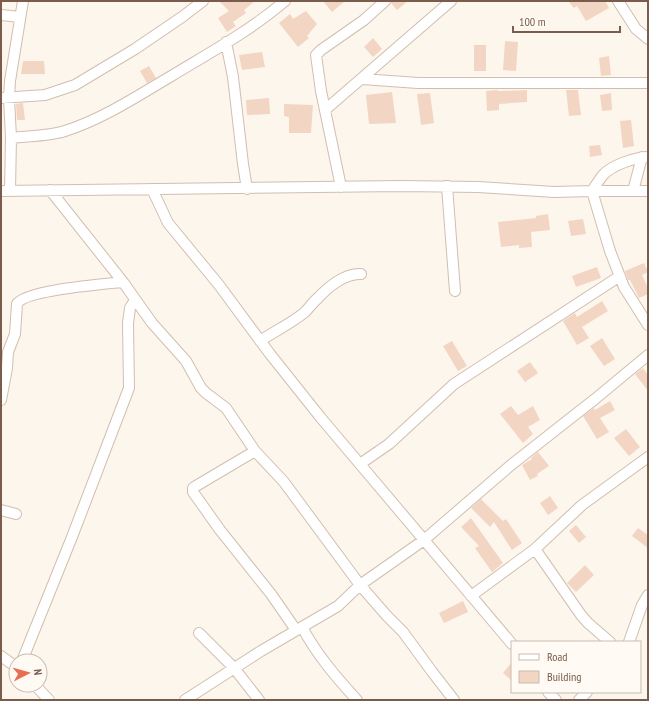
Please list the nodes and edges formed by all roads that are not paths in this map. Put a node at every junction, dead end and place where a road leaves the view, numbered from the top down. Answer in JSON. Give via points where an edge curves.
{"nodes":[{"id":1,"x":23,"y":1,"type":"edge"},
{"id":2,"x":203,"y":1,"type":"edge"},
{"id":3,"x":284,"y":1,"type":"edge"},
{"id":4,"x":384,"y":1,"type":"edge"},
{"id":5,"x":451,"y":1,"type":"edge"},
{"id":6,"x":618,"y":1,"type":"edge"},
{"id":7,"x":1,"y":15,"type":"edge"},
{"id":8,"x":20,"y":17,"type":"junction"},
{"id":9,"x":648,"y":39,"type":"edge"},
{"id":10,"x":226,"y":42,"type":"junction"},
{"id":11,"x":362,"y":79,"type":"junction"},
{"id":12,"x":648,"y":83,"type":"edge"},
{"id":13,"x":5,"y":98,"type":"edge"},
{"id":14,"x":325,"y":110,"type":"junction"},
{"id":15,"x":11,"y":138,"type":"junction"},
{"id":16,"x":645,"y":157,"type":"edge"},
{"id":17,"x":447,"y":186,"type":"junction"},
{"id":18,"x":342,"y":187,"type":"junction"},
{"id":19,"x":152,"y":188,"type":"junction"},
{"id":20,"x":247,"y":189,"type":"junction"},
{"id":21,"x":5,"y":190,"type":"edge"},
{"id":22,"x":50,"y":190,"type":"junction"},
{"id":23,"x":592,"y":191,"type":"junction"},
{"id":24,"x":633,"y":191,"type":"junction"},
{"id":25,"x":648,"y":191,"type":"edge"},
{"id":26,"x":361,"y":274,"type":"dead end"},
{"id":27,"x":620,"y":276,"type":"junction"},
{"id":28,"x":123,"y":282,"type":"junction"},
{"id":29,"x":455,"y":291,"type":"dead end"},
{"id":30,"x":135,"y":300,"type":"junction"},
{"id":31,"x":648,"y":325,"type":"edge"},
{"id":32,"x":260,"y":341,"type":"junction"},
{"id":33,"x":648,"y":355,"type":"edge"},
{"id":34,"x":1,"y":400,"type":"edge"},
{"id":35,"x":254,"y":451,"type":"junction"},
{"id":36,"x":648,"y":457,"type":"edge"},
{"id":37,"x":360,"y":464,"type":"junction"},
{"id":38,"x":1,"y":510,"type":"edge"},
{"id":39,"x":16,"y":514,"type":"dead end"},
{"id":40,"x":424,"y":540,"type":"junction"},
{"id":41,"x":535,"y":548,"type":"junction"},
{"id":42,"x":360,"y":585,"type":"junction"},
{"id":43,"x":648,"y":595,"type":"edge"},
{"id":44,"x":471,"y":596,"type":"junction"},
{"id":45,"x":299,"y":629,"type":"junction"},
{"id":46,"x":199,"y":633,"type":"dead end"},
{"id":47,"x":609,"y":641,"type":"edge"},
{"id":48,"x":628,"y":641,"type":"edge"},
{"id":49,"x":511,"y":643,"type":"edge"},
{"id":50,"x":25,"y":653,"type":"edge"},
{"id":51,"x":234,"y":668,"type":"junction"},
{"id":52,"x":185,"y":700,"type":"edge"},
{"id":53,"x":259,"y":700,"type":"edge"},
{"id":54,"x":357,"y":700,"type":"edge"},
{"id":55,"x":454,"y":700,"type":"edge"}],
"edges":[{"from":1,"to":8,"type":"street"},
{"from":2,"to":13,"type":"street","via":[[135,49],[75,85],[45,95]]},
{"from":3,"to":10,"type":"street"},
{"from":4,"to":14,"type":"street","via":[[364,20],[316,55]]},
{"from":5,"to":11,"type":"street"},
{"from":6,"to":9,"type":"street","via":[[636,29]]},
{"from":7,"to":8,"type":"street"},
{"from":8,"to":13,"type":"street"},
{"from":10,"to":15,"type":"street","via":[[146,91],[78,127],[63,132]]},
{"from":10,"to":20,"type":"street","via":[[234,77]]},
{"from":11,"to":12,"type":"street","via":[[418,83]]},
{"from":11,"to":14,"type":"street"},
{"from":13,"to":15,"type":"street"},
{"from":14,"to":18,"type":"street"},
{"from":15,"to":21,"type":"street"},
{"from":16,"to":23,"type":"street","via":[[610,169]]},
{"from":16,"to":24,"type":"street"},
{"from":17,"to":18,"type":"street"},
{"from":17,"to":23,"type":"street","via":[[554,192]]},
{"from":17,"to":29,"type":"street"},
{"from":18,"to":20,"type":"street"},
{"from":19,"to":20,"type":"street"},
{"from":19,"to":22,"type":"street"},
{"from":19,"to":32,"type":"street","via":[[168,223],[219,285]]},
{"from":21,"to":22,"type":"street"},
{"from":22,"to":28,"type":"street"},
{"from":23,"to":24,"type":"street"},
{"from":23,"to":27,"type":"street"},
{"from":24,"to":25,"type":"street"},
{"from":26,"to":32,"type":"street","via":[[351,274],[333,284],[306,311]]},
{"from":27,"to":31,"type":"street"},
{"from":27,"to":37,"type":"street","via":[[454,384],[389,444]]},
{"from":28,"to":30,"type":"street"},
{"from":28,"to":34,"type":"street","via":[[51,291],[18,302],[15,334],[8,352]]},
{"from":30,"to":35,"type":"street","via":[[186,361],[201,388],[226,408]]},
{"from":30,"to":50,"type":"street","via":[[130,308],[128,323],[129,388]]},
{"from":32,"to":37,"type":"street"},
{"from":33,"to":40,"type":"street","via":[[511,464]]},
{"from":35,"to":42,"type":"street","via":[[284,482]]},
{"from":35,"to":45,"type":"street","via":[[193,488],[193,492]]},
{"from":36,"to":41,"type":"street","via":[[582,505]]},
{"from":37,"to":40,"type":"street"},
{"from":38,"to":39,"type":"street"},
{"from":40,"to":42,"type":"street"},
{"from":40,"to":44,"type":"street"},
{"from":41,"to":44,"type":"street"},
{"from":41,"to":47,"type":"street","via":[[581,615]]},
{"from":42,"to":45,"type":"street","via":[[338,606]]},
{"from":42,"to":55,"type":"street","via":[[403,632]]},
{"from":43,"to":48,"type":"street"},
{"from":44,"to":49,"type":"street"},
{"from":45,"to":51,"type":"street"},
{"from":45,"to":54,"type":"street"},
{"from":46,"to":51,"type":"street"},
{"from":51,"to":52,"type":"street"},
{"from":51,"to":53,"type":"street"}]}
